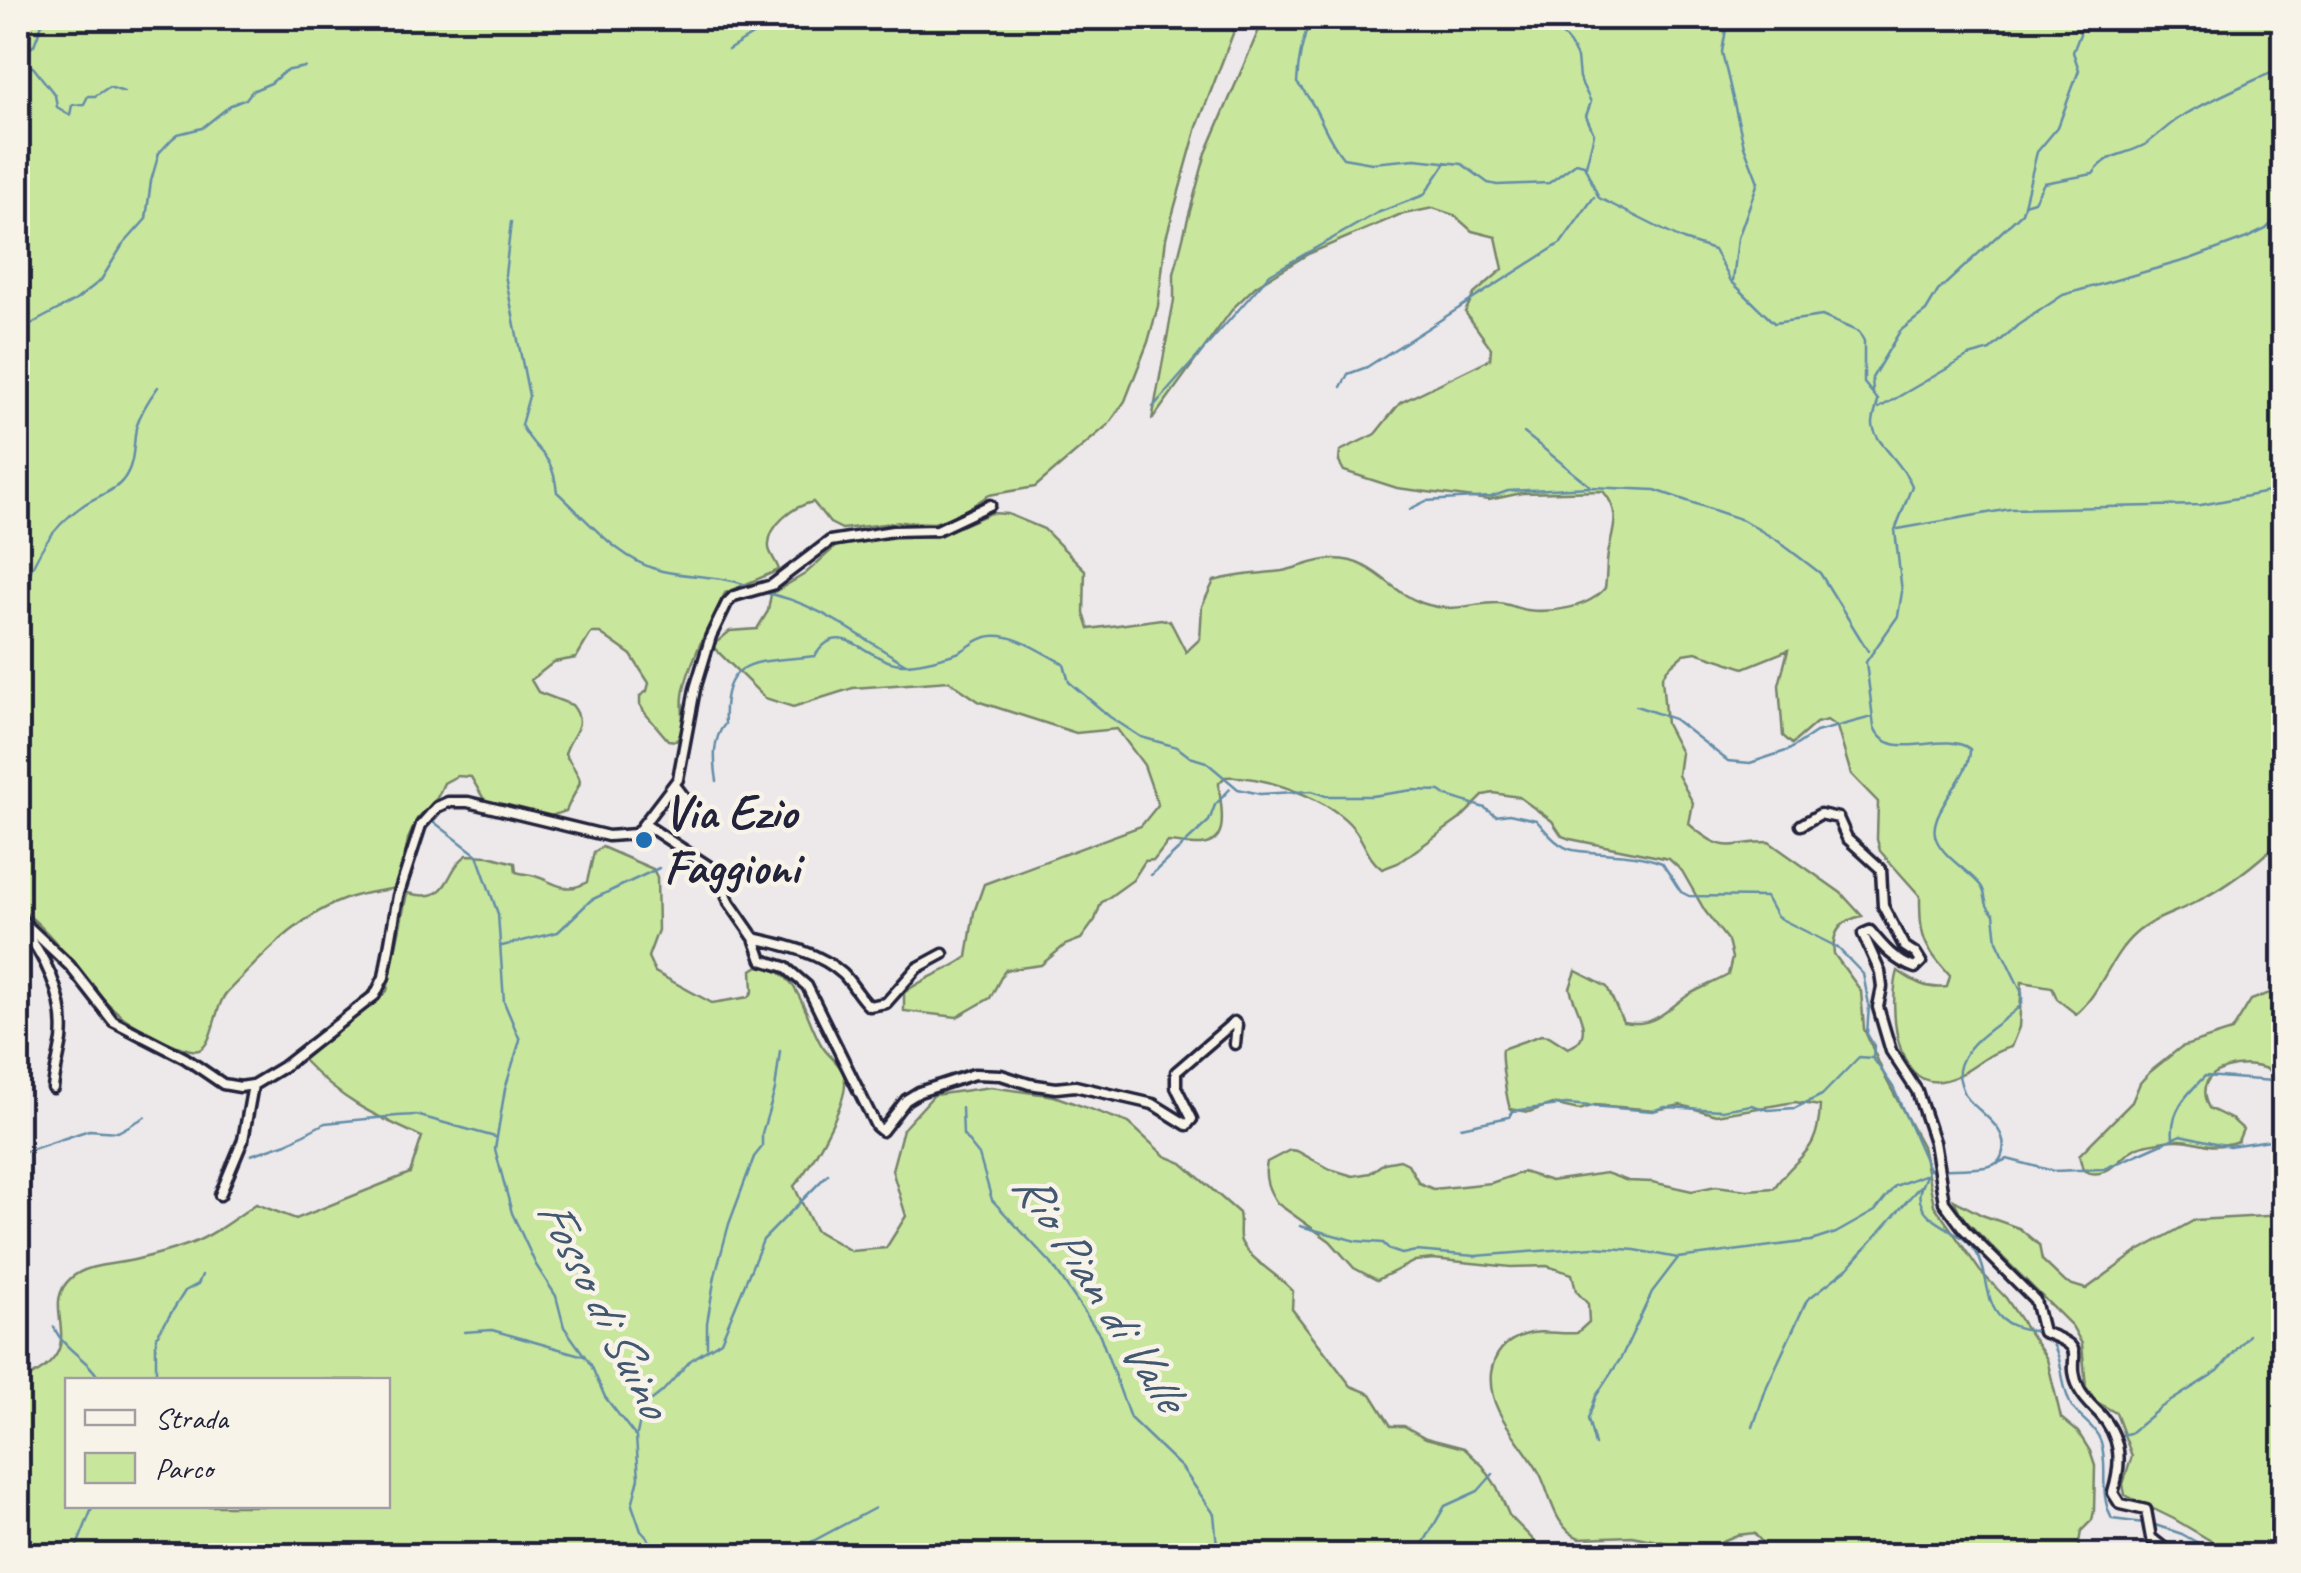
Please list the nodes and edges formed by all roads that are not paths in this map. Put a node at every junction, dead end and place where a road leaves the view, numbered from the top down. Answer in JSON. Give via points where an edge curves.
{"nodes":[{"id":1,"x":990,"y":505,"type":"dead end"},
{"id":2,"x":674,"y":785,"type":"junction"},
{"id":3,"x":700,"y":818,"type":"dead end"},
{"id":4,"x":646,"y":825,"type":"junction"},
{"id":5,"x":1801,"y":825,"type":"dead end"},
{"id":6,"x":18,"y":920,"type":"edge"},
{"id":7,"x":754,"y":938,"type":"junction"},
{"id":8,"x":943,"y":954,"type":"dead end"},
{"id":9,"x":1235,"y":1044,"type":"dead end"},
{"id":10,"x":254,"y":1085,"type":"junction"},
{"id":11,"x":53,"y":1088,"type":"dead end"},
{"id":12,"x":220,"y":1195,"type":"dead end"},
{"id":13,"x":2174,"y":1556,"type":"edge"}],
"edges":[{"from":1,"to":2,"type":"street","via":[[937,530],[830,541],[772,585],[726,603],[695,690]]},
{"from":2,"to":3,"type":"street"},
{"from":2,"to":4,"type":"street"},
{"from":4,"to":7,"type":"street","via":[[720,873],[728,902]]},
{"from":4,"to":10,"type":"street","via":[[620,837],[468,802],[437,807],[412,848],[374,996]]},
{"from":5,"to":13,"type":"street","via":[[1820,814],[1838,818],[1848,838],[1881,870],[1883,906],[1920,962],[1915,968],[1904,964],[1870,931],[1863,934],[1880,972],[1884,1028],[1934,1142],[1944,1202],[2035,1300],[2043,1332],[2070,1342],[2082,1394],[2117,1439],[2112,1493],[2120,1504],[2146,1510],[2154,1543]]},
{"from":6,"to":10,"type":"street","via":[[70,966],[113,1020],[223,1084]]},
{"from":6,"to":11,"type":"street","via":[[50,973],[62,1012]]},
{"from":7,"to":8,"type":"street","via":[[829,963],[872,1006],[886,1003],[917,968]]},
{"from":7,"to":9,"type":"street","via":[[762,960],[785,967],[807,986],[879,1130],[919,1092],[974,1074],[1154,1104],[1188,1125],[1192,1119],[1176,1072],[1234,1022]]},
{"from":10,"to":12,"type":"street"}]}
